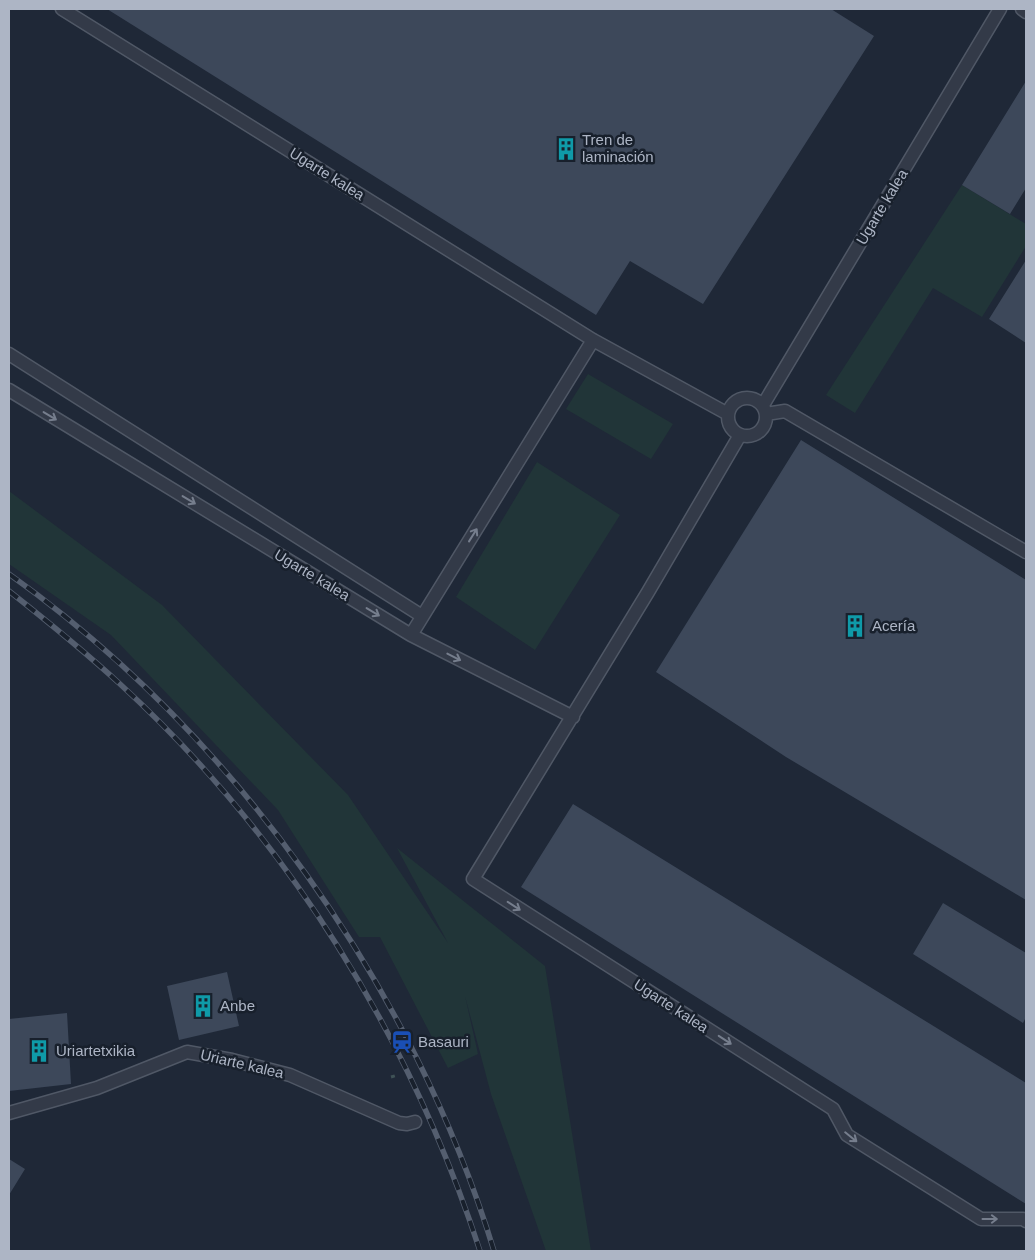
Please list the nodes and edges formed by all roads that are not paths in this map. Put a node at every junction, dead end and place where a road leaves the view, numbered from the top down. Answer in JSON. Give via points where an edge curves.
{"nodes":[{"id":1,"x":62,"y":9,"type":"edge"},
{"id":2,"x":1000,"y":9,"type":"edge"},
{"id":3,"x":1022,"y":9,"type":"edge"},
{"id":4,"x":1026,"y":12,"type":"edge"},
{"id":5,"x":593,"y":340,"type":"junction"},
{"id":6,"x":9,"y":354,"type":"edge"},
{"id":7,"x":9,"y":390,"type":"edge"},
{"id":8,"x":764,"y":409,"type":"junction"},
{"id":9,"x":728,"y":414,"type":"junction"},
{"id":10,"x":740,"y":435,"type":"junction"},
{"id":11,"x":1026,"y":552,"type":"edge"},
{"id":12,"x":422,"y":616,"type":"junction"},
{"id":13,"x":411,"y":635,"type":"junction"},
{"id":14,"x":572,"y":717,"type":"junction"},
{"id":15,"x":9,"y":1113,"type":"edge"},
{"id":16,"x":415,"y":1122,"type":"dead end"},
{"id":17,"x":1026,"y":1221,"type":"edge"}],
"edges":[{"from":1,"to":5,"type":"lane","name":"Ugarte kalea"},
{"from":2,"to":8,"type":"lane","name":"Ugarte kalea"},
{"from":3,"to":4,"type":"lane"},
{"from":5,"to":9,"type":"lane","name":"Ugarte kalea"},
{"from":12,"to":5,"type":"lane","one_way":true},
{"from":6,"to":12,"type":"lane"},
{"from":7,"to":13,"type":"lane","name":"Ugarte kalea","one_way":true},
{"from":8,"to":9,"type":"lane","via":[[752,398],[739,399]]},
{"from":8,"to":10,"type":"lane","name":"Ugarte kalea","via":[[766,420],[761,430],[751,436]]},
{"from":8,"to":11,"type":"lane","via":[[785,411]]},
{"from":9,"to":10,"type":"lane","via":[[730,426]]},
{"from":10,"to":14,"type":"lane","name":"Ugarte kalea"},
{"from":12,"to":13,"type":"lane"},
{"from":13,"to":14,"type":"lane","name":"Ugarte kalea","one_way":true},
{"from":14,"to":17,"type":"lane","name":"Ugarte kalea","one_way":true,"via":[[473,879],[833,1109],[847,1135],[981,1219]]},
{"from":15,"to":16,"type":"lane","name":"Uriarte kalea","via":[[97,1088],[187,1052],[290,1075],[399,1122]]}]}
